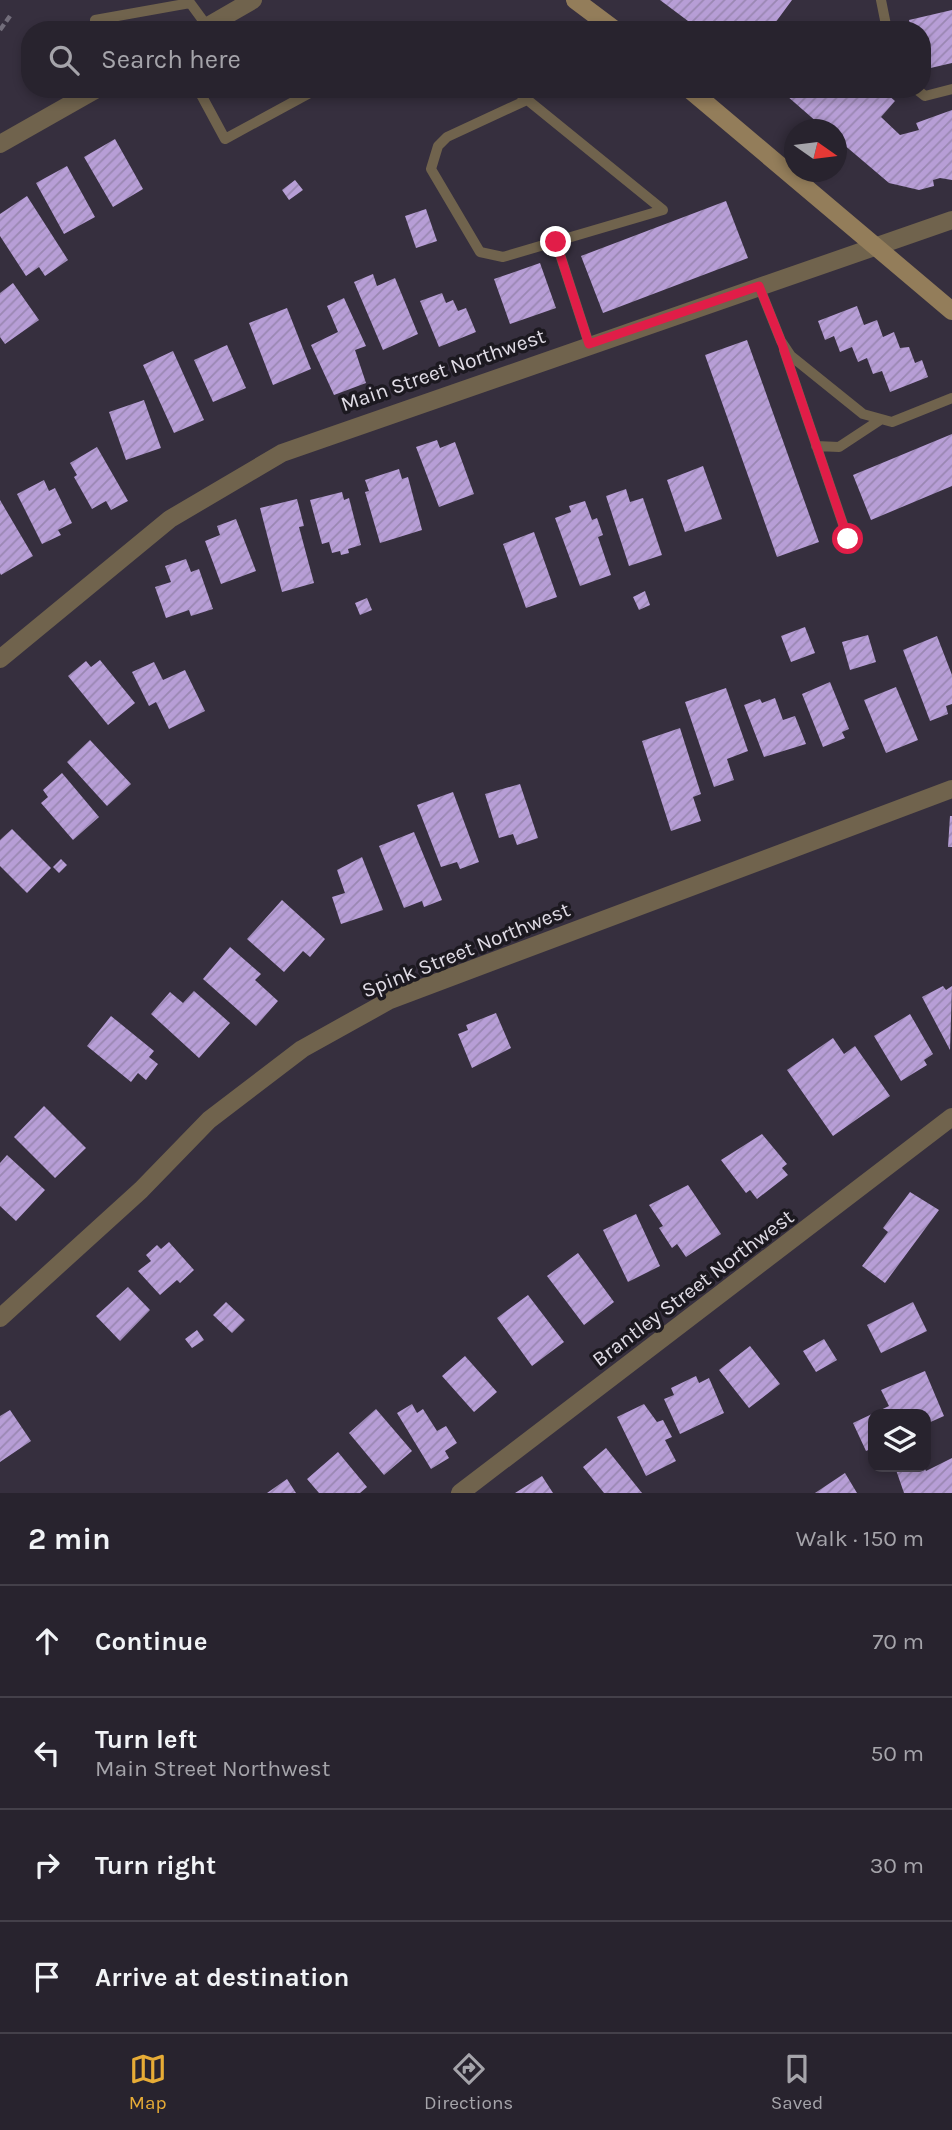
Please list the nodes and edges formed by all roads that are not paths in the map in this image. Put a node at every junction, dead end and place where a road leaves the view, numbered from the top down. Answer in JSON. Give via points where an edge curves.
{"nodes":[{"id":1,"x":253,"y":0,"type":"edge"},
{"id":2,"x":575,"y":0,"type":"edge"},
{"id":3,"x":881,"y":0,"type":"edge"},
{"id":4,"x":189,"y":1,"type":"edge"},
{"id":5,"x":95,"y":20,"type":"dead end"},
{"id":6,"x":200,"y":21,"type":"edge"},
{"id":7,"x":216,"y":21,"type":"edge"},
{"id":8,"x":603,"y":21,"type":"edge"},
{"id":9,"x":885,"y":21,"type":"edge"},
{"id":10,"x":952,"y":89,"type":"edge"},
{"id":11,"x":931,"y":94,"type":"edge"},
{"id":12,"x":81,"y":98,"type":"edge"},
{"id":13,"x":203,"y":98,"type":"edge"},
{"id":14,"x":300,"y":98,"type":"edge"},
{"id":15,"x":525,"y":98,"type":"edge"},
{"id":16,"x":701,"y":98,"type":"edge"},
{"id":17,"x":527,"y":100,"type":"junction"},
{"id":18,"x":0,"y":144,"type":"edge"},
{"id":19,"x":952,"y":220,"type":"edge"},
{"id":20,"x":556,"y":242,"type":"junction"},
{"id":21,"x":874,"y":246,"type":"junction"},
{"id":22,"x":759,"y":286,"type":"junction"},
{"id":23,"x":952,"y":311,"type":"edge"},
{"id":24,"x":781,"y":341,"type":"junction"},
{"id":25,"x":589,"y":344,"type":"junction"},
{"id":26,"x":952,"y":398,"type":"edge"},
{"id":27,"x":880,"y":420,"type":"junction"},
{"id":28,"x":816,"y":446,"type":"junction"},
{"id":29,"x":848,"y":539,"type":"dead end"},
{"id":30,"x":0,"y":659,"type":"edge"},
{"id":31,"x":952,"y":789,"type":"edge"},
{"id":32,"x":952,"y":1117,"type":"edge"},
{"id":33,"x":0,"y":1318,"type":"edge"},
{"id":34,"x":460,"y":1493,"type":"edge"}],
"edges":[{"from":1,"to":7,"type":"street"},
{"from":2,"to":8,"type":"street"},
{"from":3,"to":9,"type":"lane"},
{"from":4,"to":5,"type":"lane"},
{"from":4,"to":6,"type":"lane"},
{"from":10,"to":11,"type":"lane"},
{"from":12,"to":18,"type":"street"},
{"from":13,"to":14,"type":"lane","via":[[225,139]]},
{"from":15,"to":17,"type":"lane"},
{"from":16,"to":21,"type":"street"},
{"from":17,"to":20,"type":"lane","via":[[663,210]]},
{"from":17,"to":20,"type":"lane","via":[[447,137],[438,146],[431,169],[480,252],[503,257]]},
{"from":19,"to":21,"type":"street","name":"Main Street Northwest"},
{"from":20,"to":25,"type":"lane"},
{"from":21,"to":22,"type":"street","name":"Main Street Northwest"},
{"from":21,"to":23,"type":"street"},
{"from":22,"to":24,"type":"lane"},
{"from":22,"to":25,"type":"street","name":"Main Street Northwest"},
{"from":24,"to":27,"type":"lane","via":[[791,356],[863,414]]},
{"from":24,"to":28,"type":"lane"},
{"from":25,"to":30,"type":"street","name":"Main Street Northwest","via":[[282,453],[170,519]]},
{"from":26,"to":27,"type":"lane","via":[[892,422]]},
{"from":27,"to":28,"type":"lane","via":[[839,447]]},
{"from":28,"to":29,"type":"lane"},
{"from":31,"to":33,"type":"street","name":"Spink Street Northwest","via":[[379,1006],[302,1049],[209,1120],[141,1190]]},
{"from":32,"to":34,"type":"street","name":"Brantley Street Northwest"}]}
